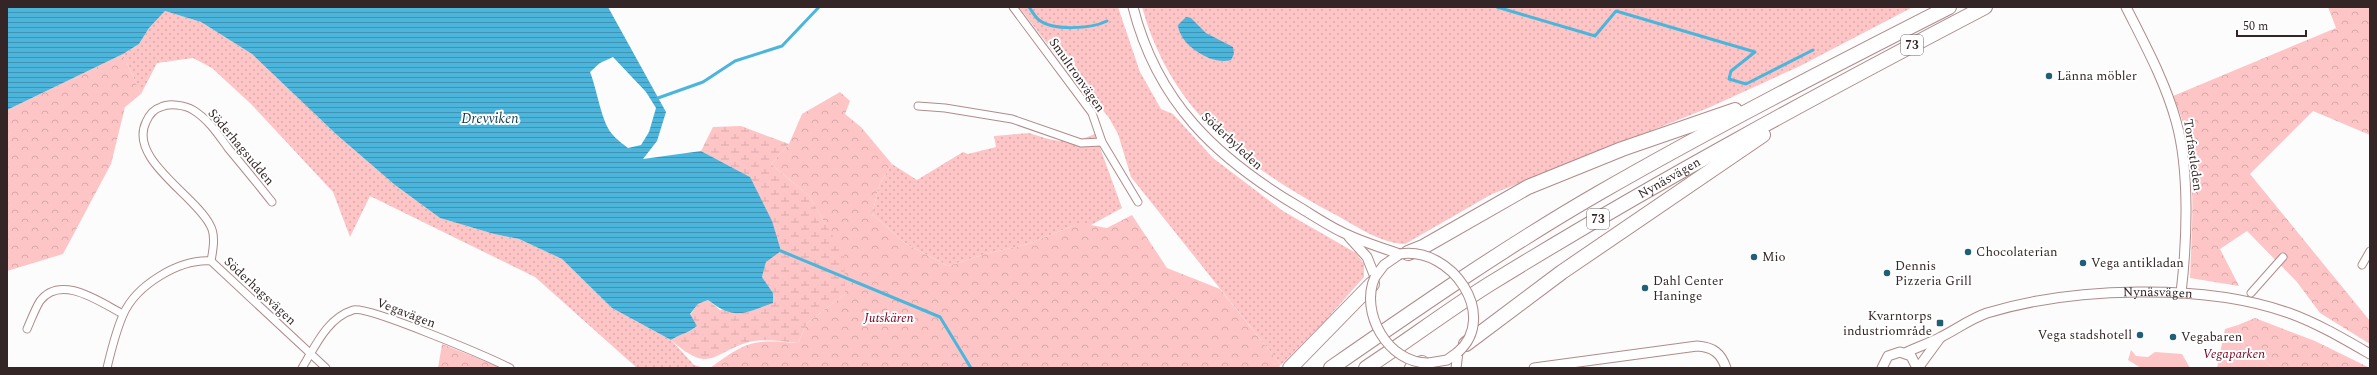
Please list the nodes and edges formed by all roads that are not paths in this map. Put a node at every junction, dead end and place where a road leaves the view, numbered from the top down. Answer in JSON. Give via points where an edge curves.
{"nodes":[{"id":1,"x":1013,"y":7,"type":"edge"},
{"id":2,"x":1133,"y":7,"type":"edge"},
{"id":3,"x":1949,"y":7,"type":"edge"},
{"id":4,"x":1985,"y":7,"type":"edge"},
{"id":5,"x":2126,"y":7,"type":"edge"},
{"id":6,"x":1839,"y":83,"type":"junction"},
{"id":7,"x":1770,"y":99,"type":"junction"},
{"id":8,"x":918,"y":106,"type":"dead end"},
{"id":9,"x":1102,"y":142,"type":"junction"},
{"id":10,"x":272,"y":202,"type":"dead end"},
{"id":11,"x":1138,"y":202,"type":"dead end"},
{"id":12,"x":1345,"y":234,"type":"junction"},
{"id":13,"x":2370,"y":251,"type":"edge"},
{"id":14,"x":1404,"y":254,"type":"junction"},
{"id":15,"x":2283,"y":257,"type":"dead end"},
{"id":16,"x":211,"y":261,"type":"junction"},
{"id":17,"x":2362,"y":265,"type":"dead end"},
{"id":18,"x":1374,"y":280,"type":"junction"},
{"id":19,"x":2181,"y":293,"type":"junction"},
{"id":20,"x":2251,"y":293,"type":"dead end"},
{"id":21,"x":123,"y":314,"type":"junction"},
{"id":22,"x":28,"y":329,"type":"dead end"},
{"id":23,"x":1941,"y":337,"type":"junction"},
{"id":24,"x":1462,"y":348,"type":"junction"},
{"id":25,"x":1906,"y":353,"type":"junction"},
{"id":26,"x":2370,"y":354,"type":"edge"},
{"id":27,"x":311,"y":355,"type":"junction"},
{"id":28,"x":1425,"y":366,"type":"edge"},
{"id":29,"x":107,"y":368,"type":"edge"},
{"id":30,"x":302,"y":368,"type":"edge"},
{"id":31,"x":326,"y":368,"type":"edge"},
{"id":32,"x":510,"y":368,"type":"edge"},
{"id":33,"x":1290,"y":368,"type":"edge"},
{"id":34,"x":1331,"y":368,"type":"edge"},
{"id":35,"x":1366,"y":368,"type":"edge"},
{"id":36,"x":1456,"y":368,"type":"edge"},
{"id":37,"x":1534,"y":368,"type":"edge"},
{"id":38,"x":1726,"y":368,"type":"edge"},
{"id":39,"x":1882,"y":368,"type":"edge"},
{"id":40,"x":1917,"y":368,"type":"edge"}],
"edges":[{"from":1,"to":9,"type":"street","name":"Smultronvägen","via":[[1092,113]]},
{"from":2,"to":12,"type":"street","name":"Söderbyleden","via":[[1154,68],[1190,120],[1258,183]]},
{"from":3,"to":7,"type":"highway","name":"Nynäsvägen","number":"73"},
{"from":4,"to":6,"type":"highway","name":"Nynäsvägen","number":"73"},
{"from":5,"to":19,"type":"street","name":"Torfastleden","via":[[2148,49],[2176,121],[2187,189]]},
{"from":6,"to":24,"type":"highway","via":[[1568,268]]},
{"from":6,"to":35,"type":"highway","name":"Nynäsvägen","number":"73","via":[[1602,216],[1487,286]]},
{"from":7,"to":14,"type":"highway","via":[[1622,149],[1528,187],[1423,247]]},
{"from":7,"to":34,"type":"highway","name":"Nynäsvägen","number":"73","via":[[1598,194],[1482,265]]},
{"from":8,"to":9,"type":"street","via":[[1012,119],[1081,143]]},
{"from":9,"to":11,"type":"street","name":"Smultronvägen"},
{"from":10,"to":16,"type":"street","name":"Söderhagsudden","via":[[206,120],[192,109],[177,105],[161,106],[150,114],[143,128],[144,141],[151,158],[202,212],[211,226]]},
{"from":12,"to":14,"type":"street","name":"Söderbyleden"},
{"from":12,"to":18,"type":"street","name":"Söderbyleden","via":[[1368,257]]},
{"from":13,"to":17,"type":"street"},
{"from":14,"to":18,"type":"street","via":[[1384,265]]},
{"from":14,"to":24,"type":"street","bridge":true,"via":[[1426,255],[1442,262],[1466,289],[1472,319],[1471,330]]},
{"from":15,"to":20,"type":"street"},
{"from":16,"to":21,"type":"street","name":"Söderhagsvägen","via":[[193,261],[156,278]]},
{"from":16,"to":27,"type":"street","name":"Söderhagsvägen"},
{"from":18,"to":28,"type":"street","bridge":true,"via":[[1371,307],[1383,337],[1403,356]]},
{"from":18,"to":33,"type":"highway"},
{"from":19,"to":23,"type":"street","name":"Nynäsvägen","via":[[2102,294],[2021,305],[1986,314]]},
{"from":19,"to":26,"type":"street","name":"Nynäsvägen","via":[[2238,300],[2289,313],[2339,336]]},
{"from":21,"to":22,"type":"street","via":[[74,290],[61,289],[51,292],[40,301]]},
{"from":21,"to":29,"type":"street","name":"Söderhagsvägen"},
{"from":23,"to":25,"type":"street","name":"Nynäsvägen"},
{"from":23,"to":40,"type":"street","name":"Nynäsvägen"},
{"from":24,"to":28,"type":"street","via":[[1447,360]]},
{"from":24,"to":36,"type":"street"},
{"from":25,"to":39,"type":"street","name":"Nynäsvägen","via":[[1888,356]]},
{"from":25,"to":40,"type":"street","via":[[1913,358]]},
{"from":27,"to":30,"type":"street","name":"Vegavägen"},
{"from":27,"to":31,"type":"street","name":"Söderhagsvägen"},
{"from":27,"to":32,"type":"street","name":"Vegavägen","via":[[318,338],[341,315],[355,309],[376,314],[459,345]]},
{"from":37,"to":38,"type":"street","via":[[1697,346],[1714,350]]}]}
